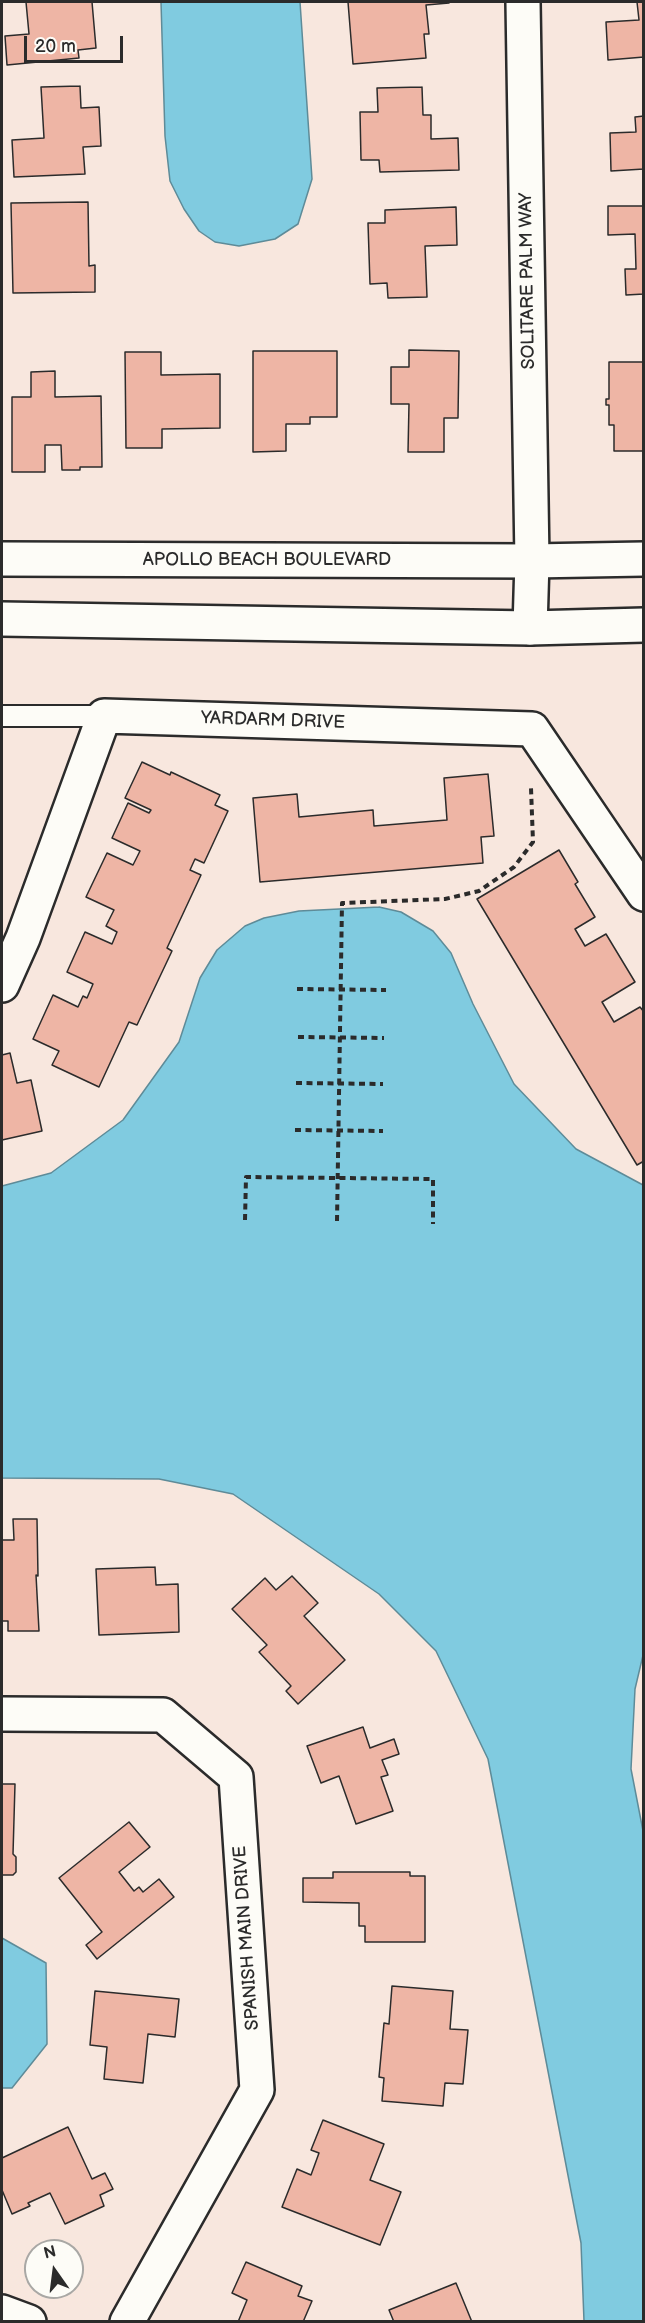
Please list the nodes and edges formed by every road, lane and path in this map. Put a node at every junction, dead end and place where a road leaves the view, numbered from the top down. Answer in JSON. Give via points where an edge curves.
{"nodes":[{"id":1,"x":523,"y":2,"type":"edge"},
{"id":2,"x":2,"y":559,"type":"edge"},
{"id":3,"x":644,"y":559,"type":"edge"},
{"id":4,"x":532,"y":561,"type":"junction"},
{"id":5,"x":2,"y":620,"type":"edge"},
{"id":6,"x":644,"y":625,"type":"edge"},
{"id":7,"x":530,"y":628,"type":"junction"},
{"id":8,"x":2,"y":716,"type":"edge"},
{"id":9,"x":104,"y":716,"type":"junction"},
{"id":10,"x":537,"y":738,"type":"junction"},
{"id":11,"x":644,"y":894,"type":"edge"},
{"id":12,"x":2,"y":986,"type":"edge"},
{"id":13,"x":297,"y":989,"type":"dead end"},
{"id":14,"x":341,"y":989,"type":"junction"},
{"id":15,"x":386,"y":990,"type":"dead end"},
{"id":16,"x":298,"y":1036,"type":"dead end"},
{"id":17,"x":340,"y":1037,"type":"junction"},
{"id":18,"x":384,"y":1038,"type":"dead end"},
{"id":19,"x":296,"y":1083,"type":"dead end"},
{"id":20,"x":340,"y":1083,"type":"junction"},
{"id":21,"x":383,"y":1084,"type":"dead end"},
{"id":22,"x":295,"y":1131,"type":"dead end"},
{"id":23,"x":339,"y":1131,"type":"junction"},
{"id":24,"x":382,"y":1131,"type":"dead end"},
{"id":25,"x":338,"y":1178,"type":"junction"},
{"id":26,"x":245,"y":1220,"type":"dead end"},
{"id":27,"x":338,"y":1221,"type":"dead end"},
{"id":28,"x":433,"y":1224,"type":"dead end"},
{"id":29,"x":2,"y":1714,"type":"edge"},
{"id":30,"x":2,"y":2312,"type":"edge"},
{"id":31,"x":28,"y":2322,"type":"edge"},
{"id":32,"x":127,"y":2322,"type":"edge"}],
"edges":[{"from":1,"to":4,"type":"street","name":"SOLITARE PALM WAY"},
{"from":2,"to":4,"type":"street","name":"APOLLO BEACH BOULEVARD"},
{"from":3,"to":4,"type":"street","name":"APOLLO BEACH BOULEVARD"},
{"from":4,"to":7,"type":"street"},
{"from":5,"to":7,"type":"street"},
{"from":6,"to":7,"type":"street"},
{"from":8,"to":9,"type":"lane"},
{"from":9,"to":10,"type":"street","name":"YARDARM DRIVE","via":[[532,729]]},
{"from":9,"to":12,"type":"street"},
{"from":10,"to":11,"type":"street"},
{"from":10,"to":14,"type":"path","via":[[529,755],[533,842],[514,867],[478,891],[445,899],[342,903]]},
{"from":13,"to":14,"type":"path"},
{"from":14,"to":15,"type":"path"},
{"from":14,"to":17,"type":"path"},
{"from":16,"to":17,"type":"path"},
{"from":17,"to":18,"type":"path"},
{"from":17,"to":20,"type":"path"},
{"from":19,"to":20,"type":"path"},
{"from":20,"to":21,"type":"path"},
{"from":20,"to":23,"type":"path"},
{"from":22,"to":23,"type":"path"},
{"from":23,"to":24,"type":"path"},
{"from":23,"to":25,"type":"path"},
{"from":25,"to":26,"type":"path","via":[[246,1177]]},
{"from":25,"to":27,"type":"path"},
{"from":25,"to":28,"type":"path","via":[[434,1179]]},
{"from":29,"to":32,"type":"street","name":"SPANISH MAIN DRIVE","via":[[163,1715],[236,1777],[257,2090]]},
{"from":30,"to":31,"type":"street"}]}
